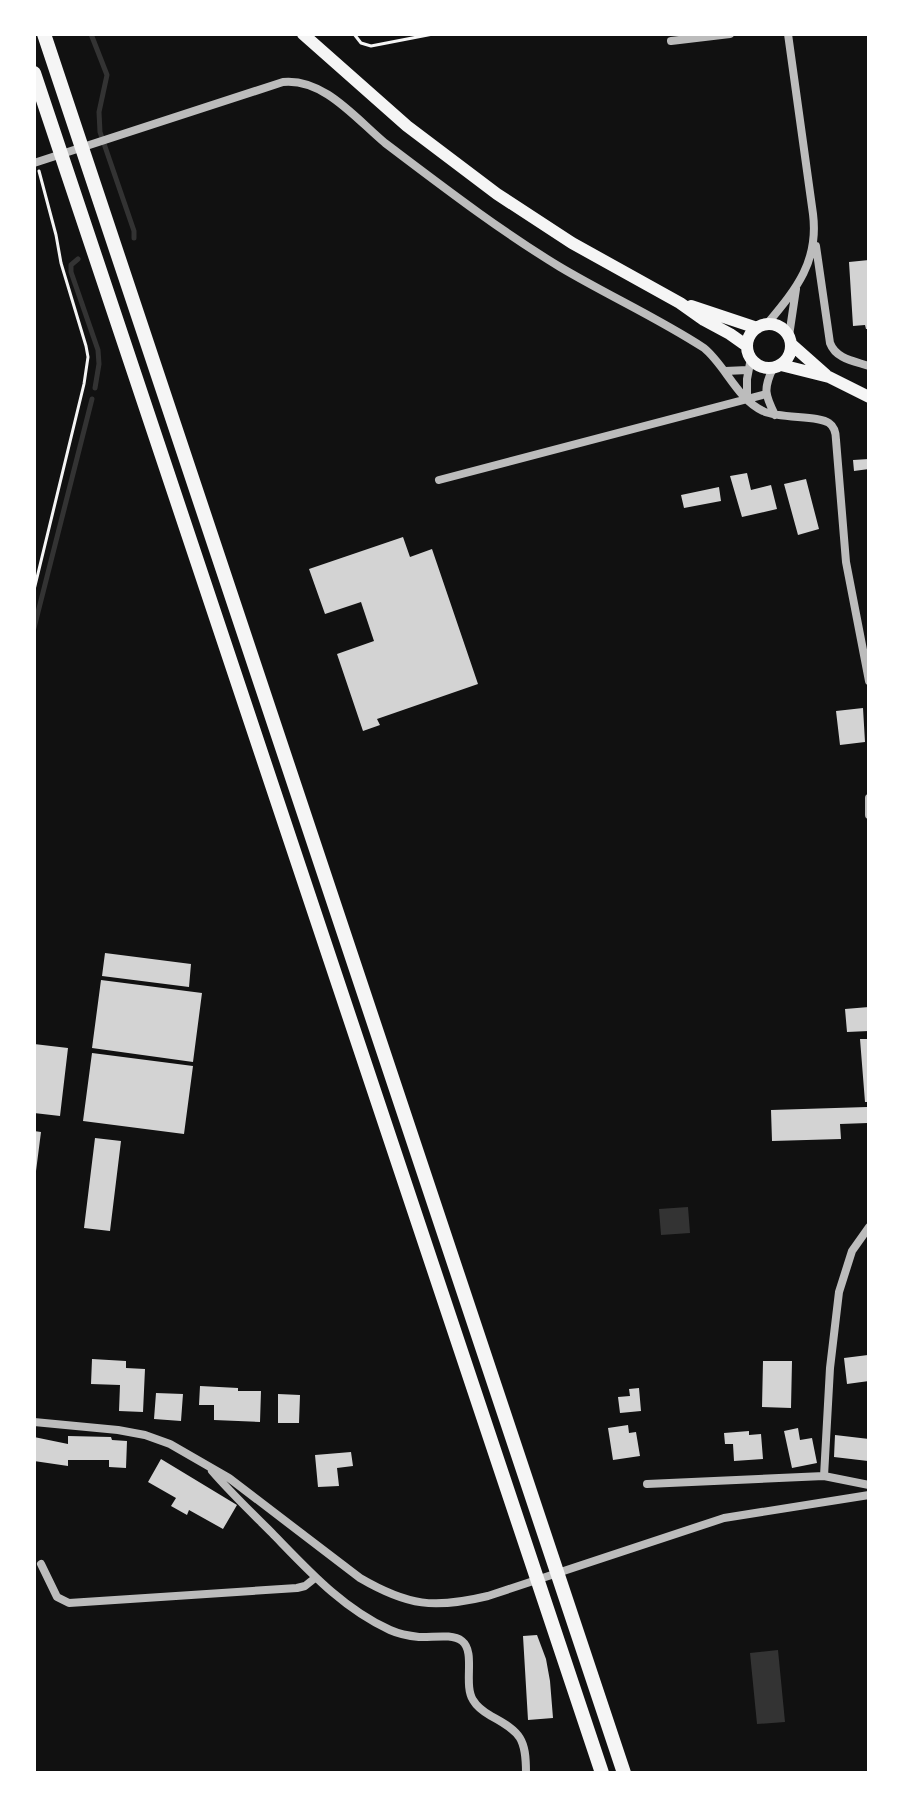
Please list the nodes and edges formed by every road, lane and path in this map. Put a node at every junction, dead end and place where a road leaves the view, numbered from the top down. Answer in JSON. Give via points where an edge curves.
{"nodes":[{"id":1,"x":44,"y":34,"type":"edge"},
{"id":2,"x":303,"y":34,"type":"edge"},
{"id":3,"x":354,"y":34,"type":"edge"},
{"id":4,"x":433,"y":34,"type":"edge"},
{"id":5,"x":730,"y":34,"type":"edge"},
{"id":6,"x":788,"y":34,"type":"edge"},
{"id":7,"x":671,"y":41,"type":"dead end"},
{"id":8,"x":34,"y":73,"type":"edge"},
{"id":9,"x":36,"y":165,"type":"edge"},
{"id":10,"x":815,"y":241,"type":"junction"},
{"id":11,"x":796,"y":288,"type":"junction"},
{"id":12,"x":680,"y":303,"type":"junction"},
{"id":13,"x":762,"y":326,"type":"junction"},
{"id":14,"x":790,"y":340,"type":"junction"},
{"id":15,"x":749,"y":358,"type":"junction"},
{"id":16,"x":777,"y":366,"type":"junction"},
{"id":17,"x":869,"y":366,"type":"edge"},
{"id":18,"x":725,"y":371,"type":"junction"},
{"id":19,"x":829,"y":377,"type":"junction"},
{"id":20,"x":766,"y":394,"type":"junction"},
{"id":21,"x":869,"y":397,"type":"edge"},
{"id":22,"x":747,"y":399,"type":"junction"},
{"id":23,"x":775,"y":415,"type":"junction"},
{"id":24,"x":439,"y":480,"type":"dead end"},
{"id":25,"x":34,"y":590,"type":"edge"},
{"id":26,"x":869,"y":681,"type":"edge"},
{"id":27,"x":869,"y":798,"type":"edge"},
{"id":28,"x":869,"y":815,"type":"edge"},
{"id":29,"x":869,"y":1227,"type":"edge"},
{"id":30,"x":34,"y":1422,"type":"edge"},
{"id":31,"x":207,"y":1464,"type":"junction"},
{"id":32,"x":824,"y":1476,"type":"junction"},
{"id":33,"x":647,"y":1484,"type":"dead end"},
{"id":34,"x":869,"y":1485,"type":"edge"},
{"id":35,"x":869,"y":1495,"type":"edge"},
{"id":36,"x":41,"y":1564,"type":"dead end"},
{"id":37,"x":315,"y":1578,"type":"junction"},
{"id":38,"x":526,"y":1773,"type":"edge"},
{"id":39,"x":602,"y":1773,"type":"edge"},
{"id":40,"x":624,"y":1773,"type":"edge"}],
"edges":[{"from":1,"to":40,"type":"highway"},
{"from":2,"to":12,"type":"main road","via":[[407,126],[485,185],[572,243]]},
{"from":3,"to":4,"type":"path","via":[[371,46]]},
{"from":5,"to":7,"type":"street"},
{"from":6,"to":10,"type":"street"},
{"from":8,"to":39,"type":"highway"},
{"from":9,"to":18,"type":"street","via":[[283,82],[302,82],[337,102],[490,222],[699,345]]},
{"from":9,"to":25,"type":"path","via":[[88,357]]},
{"from":10,"to":11,"type":"street"},
{"from":10,"to":17,"type":"street","via":[[833,351]]},
{"from":11,"to":13,"type":"street"},
{"from":11,"to":14,"type":"street"},
{"from":12,"to":13,"type":"main road"},
{"from":12,"to":15,"type":"main road","via":[[730,334]]},
{"from":13,"to":14,"type":"main road","via":[[779,327]]},
{"from":13,"to":15,"type":"main road","via":[[749,338]]},
{"from":14,"to":16,"type":"main road","via":[[789,356]]},
{"from":14,"to":19,"type":"main road"},
{"from":15,"to":16,"type":"main road","via":[[758,365]]},
{"from":15,"to":18,"type":"street"},
{"from":15,"to":22,"type":"street"},
{"from":16,"to":19,"type":"main road"},
{"from":16,"to":20,"type":"street","via":[[766,383]]},
{"from":18,"to":22,"type":"street"},
{"from":19,"to":21,"type":"main road"},
{"from":20,"to":22,"type":"street"},
{"from":20,"to":23,"type":"street"},
{"from":22,"to":23,"type":"street"},
{"from":22,"to":24,"type":"street"},
{"from":23,"to":26,"type":"street","via":[[824,420],[833,427],[846,562]]},
{"from":27,"to":28,"type":"street"},
{"from":29,"to":32,"type":"street","via":[[852,1251],[839,1292]]},
{"from":30,"to":31,"type":"street","via":[[145,1435]]},
{"from":31,"to":35,"type":"street","via":[[360,1578],[425,1604],[488,1596],[724,1518]]},
{"from":31,"to":37,"type":"street"},
{"from":32,"to":33,"type":"street"},
{"from":32,"to":34,"type":"street"},
{"from":36,"to":37,"type":"street","via":[[57,1597],[69,1603],[297,1588]]},
{"from":37,"to":38,"type":"street","via":[[388,1629],[463,1642],[473,1701],[521,1737]]}]}
